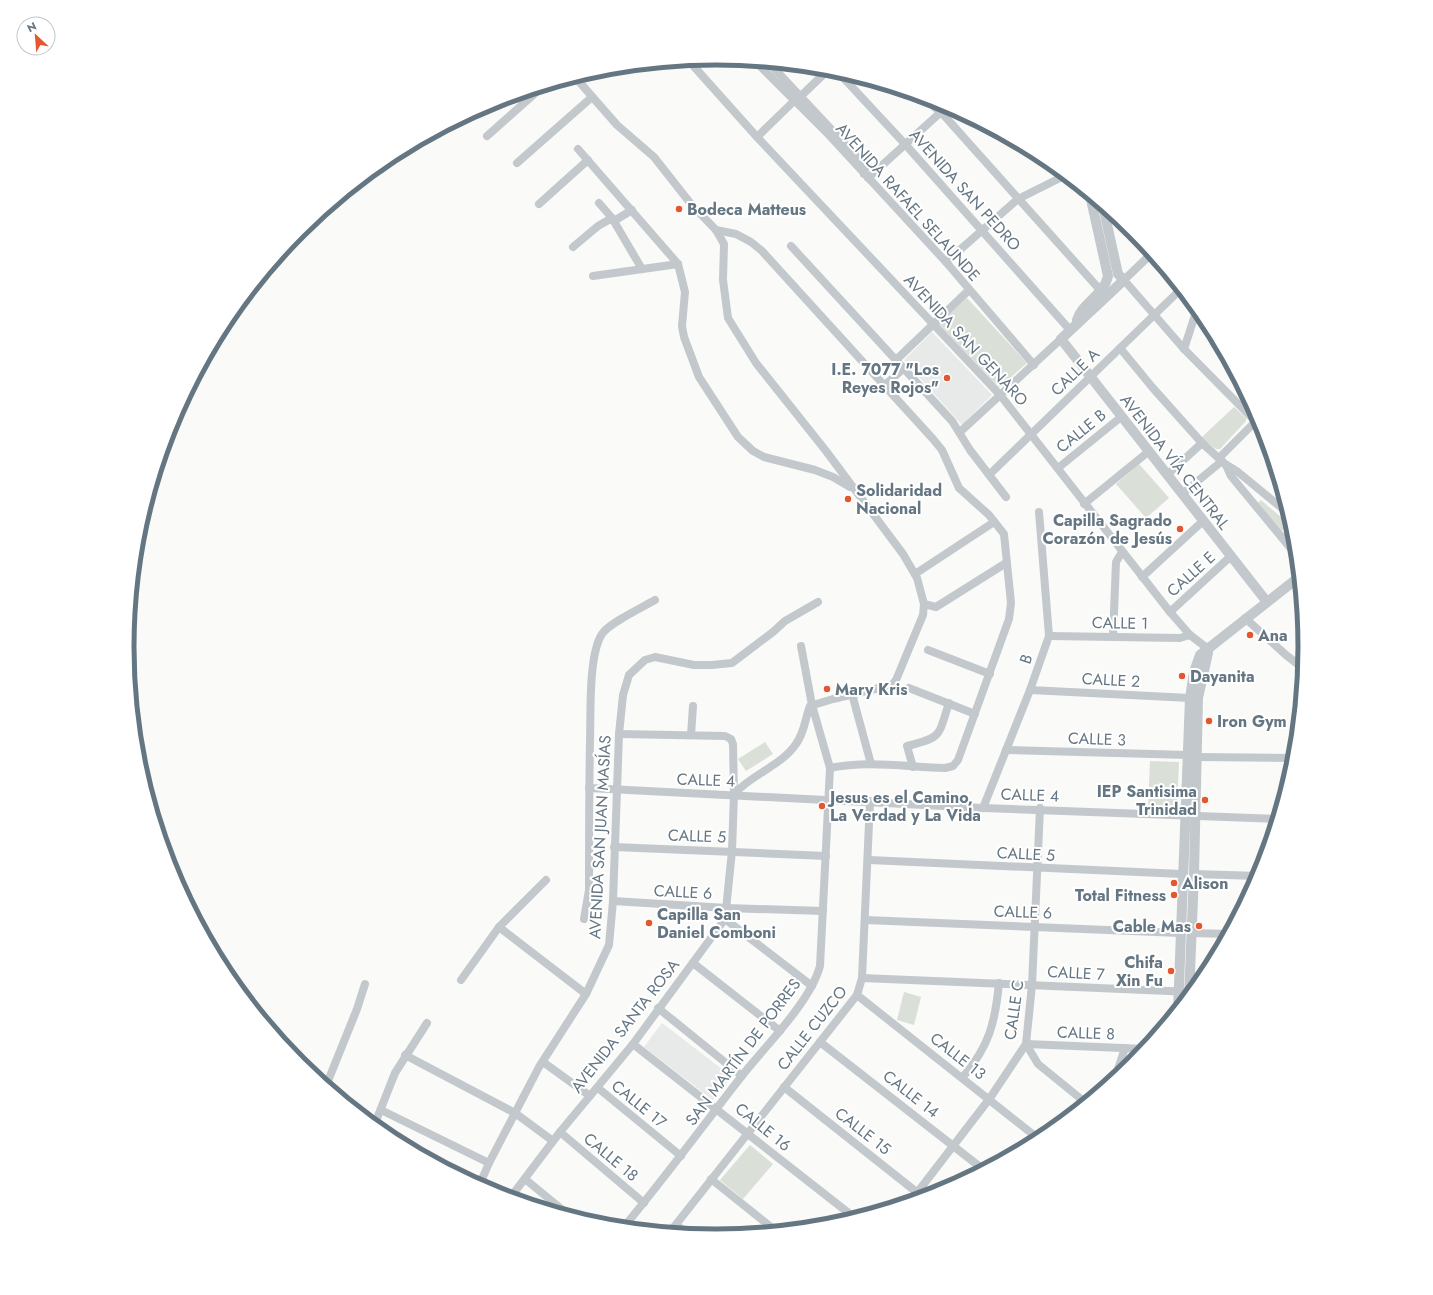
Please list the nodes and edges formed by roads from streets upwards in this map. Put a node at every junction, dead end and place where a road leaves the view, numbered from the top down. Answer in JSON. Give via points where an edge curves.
{"nodes":[{"id":1,"x":692,"y":66,"type":"edge"},
{"id":2,"x":760,"y":67,"type":"edge"},
{"id":3,"x":774,"y":68,"type":"edge"},
{"id":4,"x":823,"y":75,"type":"edge"},
{"id":5,"x":845,"y":80,"type":"edge"},
{"id":6,"x":579,"y":82,"type":"edge"},
{"id":7,"x":534,"y":95,"type":"edge"},
{"id":8,"x":801,"y":96,"type":"junction"},
{"id":9,"x":592,"y":97,"type":"junction"},
{"id":10,"x":794,"y":101,"type":"junction"},
{"id":11,"x":943,"y":111,"type":"edge"},
{"id":12,"x":949,"y":113,"type":"edge"},
{"id":13,"x":487,"y":136,"type":"dead end"},
{"id":14,"x":757,"y":137,"type":"junction"},
{"id":15,"x":905,"y":144,"type":"junction"},
{"id":16,"x":578,"y":149,"type":"dead end"},
{"id":17,"x":588,"y":160,"type":"junction"},
{"id":18,"x":516,"y":163,"type":"dead end"},
{"id":19,"x":866,"y":176,"type":"junction"},
{"id":20,"x":1061,"y":178,"type":"edge"},
{"id":21,"x":1018,"y":199,"type":"junction"},
{"id":22,"x":1092,"y":202,"type":"edge"},
{"id":23,"x":599,"y":203,"type":"dead end"},
{"id":24,"x":539,"y":204,"type":"dead end"},
{"id":25,"x":632,"y":210,"type":"junction"},
{"id":26,"x":1105,"y":214,"type":"edge"},
{"id":27,"x":613,"y":219,"type":"junction"},
{"id":28,"x":716,"y":230,"type":"junction"},
{"id":29,"x":982,"y":230,"type":"junction"},
{"id":30,"x":791,"y":246,"type":"dead end"},
{"id":31,"x":573,"y":247,"type":"dead end"},
{"id":32,"x":1148,"y":257,"type":"edge"},
{"id":33,"x":946,"y":262,"type":"junction"},
{"id":34,"x":678,"y":264,"type":"junction"},
{"id":35,"x":642,"y":269,"type":"junction"},
{"id":36,"x":593,"y":276,"type":"dead end"},
{"id":37,"x":1124,"y":280,"type":"junction"},
{"id":38,"x":969,"y":290,"type":"junction"},
{"id":39,"x":1101,"y":291,"type":"junction"},
{"id":40,"x":1178,"y":292,"type":"edge"},
{"id":41,"x":1154,"y":315,"type":"junction"},
{"id":42,"x":1195,"y":315,"type":"edge"},
{"id":43,"x":933,"y":325,"type":"junction"},
{"id":44,"x":1073,"y":327,"type":"junction"},
{"id":45,"x":1061,"y":339,"type":"junction"},
{"id":46,"x":1120,"y":348,"type":"junction"},
{"id":47,"x":1184,"y":349,"type":"junction"},
{"id":48,"x":896,"y":360,"type":"junction"},
{"id":49,"x":1034,"y":365,"type":"junction"},
{"id":50,"x":904,"y":368,"type":"junction"},
{"id":51,"x":1090,"y":377,"type":"junction"},
{"id":52,"x":884,"y":386,"type":"junction"},
{"id":53,"x":1001,"y":396,"type":"junction"},
{"id":54,"x":1121,"y":417,"type":"junction"},
{"id":55,"x":1252,"y":419,"type":"edge"},
{"id":56,"x":1254,"y":423,"type":"edge"},
{"id":57,"x":960,"y":432,"type":"junction"},
{"id":58,"x":1032,"y":434,"type":"junction"},
{"id":59,"x":1202,"y":443,"type":"junction"},
{"id":60,"x":1148,"y":452,"type":"junction"},
{"id":61,"x":1222,"y":461,"type":"junction"},
{"id":62,"x":1058,"y":468,"type":"junction"},
{"id":63,"x":989,"y":475,"type":"junction"},
{"id":64,"x":1167,"y":475,"type":"junction"},
{"id":65,"x":854,"y":489,"type":"junction"},
{"id":66,"x":1182,"y":494,"type":"junction"},
{"id":67,"x":1006,"y":497,"type":"dead end"},
{"id":68,"x":1084,"y":504,"type":"junction"},
{"id":69,"x":1282,"y":508,"type":"edge"},
{"id":70,"x":1039,"y":512,"type":"dead end"},
{"id":71,"x":1203,"y":520,"type":"junction"},
{"id":72,"x":994,"y":522,"type":"junction"},
{"id":73,"x":1290,"y":548,"type":"edge"},
{"id":74,"x":1122,"y":552,"type":"junction"},
{"id":75,"x":1231,"y":556,"type":"junction"},
{"id":76,"x":1006,"y":563,"type":"junction"},
{"id":77,"x":915,"y":574,"type":"junction"},
{"id":78,"x":1142,"y":577,"type":"junction"},
{"id":79,"x":1295,"y":581,"type":"edge"},
{"id":80,"x":655,"y":600,"type":"dead end"},
{"id":81,"x":818,"y":602,"type":"dead end"},
{"id":82,"x":1267,"y":602,"type":"junction"},
{"id":83,"x":924,"y":604,"type":"junction"},
{"id":84,"x":1170,"y":612,"type":"junction"},
{"id":85,"x":1245,"y":618,"type":"junction"},
{"id":86,"x":1190,"y":634,"type":"junction"},
{"id":87,"x":1049,"y":636,"type":"junction"},
{"id":88,"x":1113,"y":636,"type":"junction"},
{"id":89,"x":801,"y":646,"type":"dead end"},
{"id":90,"x":1207,"y":648,"type":"junction"},
{"id":91,"x":928,"y":650,"type":"dead end"},
{"id":92,"x":1299,"y":665,"type":"edge"},
{"id":93,"x":990,"y":674,"type":"junction"},
{"id":94,"x":909,"y":688,"type":"dead end"},
{"id":95,"x":1030,"y":690,"type":"junction"},
{"id":96,"x":852,"y":694,"type":"junction"},
{"id":97,"x":1190,"y":698,"type":"junction"},
{"id":98,"x":949,"y":703,"type":"junction"},
{"id":99,"x":812,"y":705,"type":"junction"},
{"id":100,"x":692,"y":706,"type":"dead end"},
{"id":101,"x":975,"y":714,"type":"junction"},
{"id":102,"x":618,"y":734,"type":"junction"},
{"id":103,"x":691,"y":735,"type":"junction"},
{"id":104,"x":1006,"y":750,"type":"junction"},
{"id":105,"x":1192,"y":756,"type":"junction"},
{"id":106,"x":1289,"y":758,"type":"edge"},
{"id":107,"x":871,"y":764,"type":"junction"},
{"id":108,"x":913,"y":767,"type":"junction"},
{"id":109,"x":830,"y":768,"type":"junction"},
{"id":110,"x":589,"y":788,"type":"junction"},
{"id":111,"x":616,"y":790,"type":"junction"},
{"id":112,"x":734,"y":794,"type":"junction"},
{"id":113,"x":829,"y":800,"type":"junction"},
{"id":114,"x":870,"y":801,"type":"junction"},
{"id":115,"x":983,"y":808,"type":"junction"},
{"id":116,"x":1040,"y":808,"type":"junction"},
{"id":117,"x":1185,"y":815,"type":"junction"},
{"id":118,"x":1196,"y":815,"type":"junction"},
{"id":119,"x":1273,"y":819,"type":"edge"},
{"id":120,"x":614,"y":847,"type":"junction"},
{"id":121,"x":732,"y":851,"type":"junction"},
{"id":122,"x":826,"y":856,"type":"junction"},
{"id":123,"x":869,"y":860,"type":"junction"},
{"id":124,"x":1038,"y":868,"type":"junction"},
{"id":125,"x":1182,"y":874,"type":"junction"},
{"id":126,"x":1194,"y":874,"type":"junction"},
{"id":127,"x":1252,"y":876,"type":"edge"},
{"id":128,"x":546,"y":880,"type":"dead end"},
{"id":129,"x":613,"y":901,"type":"junction"},
{"id":130,"x":727,"y":908,"type":"junction"},
{"id":131,"x":823,"y":911,"type":"junction"},
{"id":132,"x":584,"y":919,"type":"dead end"},
{"id":133,"x":725,"y":919,"type":"junction"},
{"id":134,"x":865,"y":920,"type":"junction"},
{"id":135,"x":499,"y":927,"type":"junction"},
{"id":136,"x":1035,"y":927,"type":"junction"},
{"id":137,"x":1180,"y":933,"type":"junction"},
{"id":138,"x":1192,"y":933,"type":"junction"},
{"id":139,"x":1224,"y":934,"type":"edge"},
{"id":140,"x":693,"y":963,"type":"junction"},
{"id":141,"x":862,"y":978,"type":"junction"},
{"id":142,"x":461,"y":980,"type":"dead end"},
{"id":143,"x":999,"y":983,"type":"junction"},
{"id":144,"x":365,"y":984,"type":"dead end"},
{"id":145,"x":1032,"y":985,"type":"junction"},
{"id":146,"x":812,"y":986,"type":"junction"},
{"id":147,"x":1190,"y":986,"type":"edge"},
{"id":148,"x":1178,"y":992,"type":"junction"},
{"id":149,"x":1185,"y":993,"type":"edge"},
{"id":150,"x":586,"y":994,"type":"junction"},
{"id":151,"x":857,"y":995,"type":"junction"},
{"id":152,"x":1178,"y":1003,"type":"edge"},
{"id":153,"x":658,"y":1008,"type":"junction"},
{"id":154,"x":427,"y":1023,"type":"dead end"},
{"id":155,"x":780,"y":1031,"type":"junction"},
{"id":156,"x":820,"y":1042,"type":"junction"},
{"id":157,"x":633,"y":1044,"type":"junction"},
{"id":158,"x":1026,"y":1044,"type":"junction"},
{"id":159,"x":1125,"y":1048,"type":"junction"},
{"id":160,"x":1138,"y":1049,"type":"edge"},
{"id":161,"x":405,"y":1055,"type":"junction"},
{"id":162,"x":543,"y":1062,"type":"junction"},
{"id":163,"x":1118,"y":1068,"type":"edge"},
{"id":164,"x":742,"y":1076,"type":"junction"},
{"id":165,"x":963,"y":1077,"type":"junction"},
{"id":166,"x":328,"y":1081,"type":"edge"},
{"id":167,"x":784,"y":1087,"type":"junction"},
{"id":168,"x":598,"y":1088,"type":"junction"},
{"id":169,"x":590,"y":1096,"type":"junction"},
{"id":170,"x":990,"y":1098,"type":"junction"},
{"id":171,"x":1083,"y":1100,"type":"edge"},
{"id":172,"x":717,"y":1109,"type":"junction"},
{"id":173,"x":381,"y":1110,"type":"junction"},
{"id":174,"x":515,"y":1113,"type":"junction"},
{"id":175,"x":376,"y":1120,"type":"edge"},
{"id":176,"x":560,"y":1132,"type":"junction"},
{"id":177,"x":748,"y":1133,"type":"junction"},
{"id":178,"x":1035,"y":1135,"type":"edge"},
{"id":179,"x":553,"y":1141,"type":"junction"},
{"id":180,"x":954,"y":1146,"type":"junction"},
{"id":181,"x":681,"y":1156,"type":"junction"},
{"id":182,"x":489,"y":1163,"type":"junction"},
{"id":183,"x":980,"y":1167,"type":"edge"},
{"id":184,"x":525,"y":1179,"type":"junction"},
{"id":185,"x":711,"y":1179,"type":"junction"},
{"id":186,"x":481,"y":1180,"type":"edge"},
{"id":187,"x":917,"y":1192,"type":"junction"},
{"id":188,"x":514,"y":1193,"type":"edge"},
{"id":189,"x":915,"y":1195,"type":"edge"},
{"id":190,"x":644,"y":1203,"type":"junction"},
{"id":191,"x":561,"y":1208,"type":"edge"},
{"id":192,"x":850,"y":1214,"type":"edge"},
{"id":193,"x":627,"y":1223,"type":"edge"},
{"id":194,"x":676,"y":1225,"type":"junction"},
{"id":195,"x":771,"y":1227,"type":"edge"},
{"id":196,"x":673,"y":1228,"type":"edge"},
{"id":197,"x":681,"y":1229,"type":"edge"}],
"edges":[{"from":1,"to":14,"type":"street","name":"AVENIDA SAN GENARO"},
{"from":2,"to":10,"type":"street","name":"AVENIDA RAFAEL SELAUNDE"},
{"from":3,"to":8,"type":"street"},
{"from":4,"to":8,"type":"street"},
{"from":5,"to":15,"type":"street","name":"AVENIDA SAN PEDRO"},
{"from":6,"to":9,"type":"street"},
{"from":7,"to":13,"type":"street"},
{"from":8,"to":19,"type":"street","via":[[863,163]]},
{"from":9,"to":18,"type":"street"},
{"from":9,"to":28,"type":"street","via":[[617,125],[654,157],[691,204]]},
{"from":10,"to":14,"type":"street"},
{"from":10,"to":19,"type":"street","name":"AVENIDA RAFAEL SELAUNDE"},
{"from":11,"to":15,"type":"street"},
{"from":12,"to":21,"type":"street"},
{"from":14,"to":43,"type":"street","name":"AVENIDA SAN GENARO"},
{"from":15,"to":19,"type":"street"},
{"from":15,"to":29,"type":"street","name":"AVENIDA SAN PEDRO"},
{"from":16,"to":17,"type":"street"},
{"from":17,"to":24,"type":"street"},
{"from":17,"to":25,"type":"street"},
{"from":19,"to":33,"type":"street","name":"AVENIDA RAFAEL SELAUNDE"},
{"from":20,"to":21,"type":"street"},
{"from":21,"to":29,"type":"street"},
{"from":21,"to":39,"type":"street"},
{"from":22,"to":39,"type":"street","via":[[1108,276]]},
{"from":23,"to":27,"type":"street"},
{"from":25,"to":27,"type":"street"},
{"from":25,"to":34,"type":"street"},
{"from":26,"to":37,"type":"street","via":[[1118,274]]},
{"from":27,"to":31,"type":"street","via":[[598,226]]},
{"from":27,"to":35,"type":"street"},
{"from":28,"to":52,"type":"street","via":[[736,234],[762,251]]},
{"from":28,"to":65,"type":"street","via":[[724,244],[723,280],[728,318],[756,363]]},
{"from":29,"to":33,"type":"street"},
{"from":29,"to":44,"type":"street","name":"AVENIDA SAN PEDRO"},
{"from":30,"to":48,"type":"street"},
{"from":32,"to":37,"type":"street"},
{"from":33,"to":38,"type":"street","name":"AVENIDA RAFAEL SELAUNDE"},
{"from":34,"to":35,"type":"street"},
{"from":34,"to":65,"type":"street","via":[[684,292],[684,337],[699,377],[738,437],[764,457],[815,470]]},
{"from":35,"to":36,"type":"street"},
{"from":37,"to":41,"type":"street"},
{"from":37,"to":44,"type":"street"},
{"from":38,"to":43,"type":"street"},
{"from":38,"to":49,"type":"street","name":"AVENIDA RAFAEL SELAUNDE"},
{"from":39,"to":44,"type":"street","via":[[1077,318]]},
{"from":40,"to":41,"type":"street","name":"CALLE A"},
{"from":41,"to":46,"type":"street","name":"CALLE A"},
{"from":41,"to":47,"type":"street"},
{"from":42,"to":47,"type":"street"},
{"from":43,"to":48,"type":"street"},
{"from":43,"to":53,"type":"street","name":"AVENIDA SAN GENARO"},
{"from":44,"to":45,"type":"street"},
{"from":45,"to":49,"type":"street"},
{"from":45,"to":51,"type":"street","name":"AVENIDA VÍA CENTRAL"},
{"from":46,"to":51,"type":"street","name":"CALLE A"},
{"from":46,"to":59,"type":"street"},
{"from":47,"to":55,"type":"street"},
{"from":48,"to":50,"type":"street"},
{"from":49,"to":53,"type":"street"},
{"from":50,"to":52,"type":"street"},
{"from":50,"to":57,"type":"street"},
{"from":51,"to":54,"type":"street","name":"AVENIDA VÍA CENTRAL"},
{"from":51,"to":58,"type":"street","name":"CALLE A"},
{"from":52,"to":72,"type":"street","via":[[942,450],[959,488]]},
{"from":53,"to":57,"type":"street"},
{"from":53,"to":58,"type":"street","name":"AVENIDA SAN GENARO"},
{"from":54,"to":60,"type":"street","name":"AVENIDA VÍA CENTRAL"},
{"from":54,"to":62,"type":"street","name":"CALLE B"},
{"from":56,"to":61,"type":"street"},
{"from":57,"to":63,"type":"street"},
{"from":58,"to":62,"type":"street","name":"AVENIDA SAN GENARO"},
{"from":58,"to":63,"type":"street","name":"CALLE A"},
{"from":59,"to":61,"type":"street"},
{"from":59,"to":64,"type":"street"},
{"from":60,"to":64,"type":"street","name":"AVENIDA VÍA CENTRAL"},
{"from":60,"to":68,"type":"street"},
{"from":61,"to":66,"type":"street"},
{"from":61,"to":69,"type":"street"},
{"from":61,"to":73,"type":"street","via":[[1231,476]]},
{"from":62,"to":68,"type":"street","name":"AVENIDA SAN GENARO"},
{"from":63,"to":67,"type":"street"},
{"from":64,"to":66,"type":"street","name":"AVENIDA VÍA CENTRAL"},
{"from":65,"to":77,"type":"street"},
{"from":66,"to":71,"type":"street","name":"AVENIDA VÍA CENTRAL"},
{"from":68,"to":74,"type":"street","name":"AVENIDA SAN GENARO"},
{"from":70,"to":87,"type":"street","name":"B"},
{"from":71,"to":75,"type":"street","name":"AVENIDA VÍA CENTRAL"},
{"from":71,"to":78,"type":"street"},
{"from":72,"to":76,"type":"street","via":[[1004,534]]},
{"from":72,"to":77,"type":"street"},
{"from":74,"to":78,"type":"street","name":"AVENIDA SAN GENARO"},
{"from":74,"to":88,"type":"street","via":[[1116,562]]},
{"from":75,"to":82,"type":"street","name":"AVENIDA VÍA CENTRAL"},
{"from":75,"to":84,"type":"street","name":"CALLE E"},
{"from":76,"to":83,"type":"street","via":[[936,607]]},
{"from":76,"to":93,"type":"street","via":[[1011,603],[1009,619]]},
{"from":77,"to":83,"type":"street"},
{"from":78,"to":84,"type":"street","name":"AVENIDA SAN GENARO"},
{"from":79,"to":82,"type":"street"},
{"from":80,"to":110,"type":"street","via":[[604,631],[599,641],[594,660],[590,699]]},
{"from":81,"to":102,"type":"street","name":"AVENIDA SAN JUAN MASÍAS","via":[[785,621],[732,663],[700,665],[655,657],[645,660],[629,675],[625,684]]},
{"from":82,"to":85,"type":"street"},
{"from":83,"to":96,"type":"street","via":[[923,615],[896,680],[886,687]]},
{"from":84,"to":86,"type":"street","name":"AVENIDA SAN GENARO"},
{"from":85,"to":90,"type":"street"},
{"from":85,"to":92,"type":"street"},
{"from":86,"to":88,"type":"street","name":"CALLE 1","via":[[1180,638]]},
{"from":86,"to":90,"type":"street","name":"AVENIDA SAN GENARO"},
{"from":87,"to":88,"type":"street","name":"CALLE 1"},
{"from":87,"to":95,"type":"street","name":"B"},
{"from":89,"to":99,"type":"street","name":"SAN MARTÍN DE PORRES"},
{"from":90,"to":97,"type":"street","via":[[1197,659]]},
{"from":90,"to":105,"type":"street","via":[[1207,662],[1198,698]]},
{"from":91,"to":93,"type":"street"},
{"from":93,"to":101,"type":"street"},
{"from":94,"to":98,"type":"street"},
{"from":95,"to":97,"type":"street","name":"CALLE 2"},
{"from":95,"to":104,"type":"street","name":"B"},
{"from":96,"to":99,"type":"street"},
{"from":96,"to":107,"type":"street"},
{"from":97,"to":105,"type":"street"},
{"from":98,"to":101,"type":"street"},
{"from":98,"to":108,"type":"street","via":[[939,733],[928,741],[907,746]]},
{"from":99,"to":109,"type":"street","name":"SAN MARTÍN DE PORRES"},
{"from":99,"to":112,"type":"street","via":[[804,729],[788,754]]},
{"from":100,"to":103,"type":"street"},
{"from":101,"to":108,"type":"street","via":[[958,760],[953,766]]},
{"from":102,"to":103,"type":"street"},
{"from":102,"to":111,"type":"street","name":"AVENIDA SAN JUAN MASÍAS"},
{"from":103,"to":112,"type":"street","name":"AVENIDA SANTA ROSA","via":[[725,736],[731,739]]},
{"from":104,"to":105,"type":"street","name":"CALLE 3"},
{"from":104,"to":115,"type":"street","name":"B"},
{"from":105,"to":106,"type":"street","name":"CALLE 3"},
{"from":105,"to":117,"type":"street"},
{"from":105,"to":118,"type":"street"},
{"from":107,"to":108,"type":"street"},
{"from":107,"to":109,"type":"street","via":[[847,764]]},
{"from":109,"to":113,"type":"street","name":"SAN MARTÍN DE PORRES"},
{"from":110,"to":111,"type":"street","name":"CALLE 4"},
{"from":110,"to":132,"type":"street","via":[[589,890]]},
{"from":111,"to":112,"type":"street","name":"CALLE 4"},
{"from":111,"to":120,"type":"street","name":"AVENIDA SAN JUAN MASÍAS"},
{"from":112,"to":113,"type":"street","name":"CALLE 4"},
{"from":112,"to":121,"type":"street","name":"AVENIDA SANTA ROSA"},
{"from":113,"to":114,"type":"street","name":"CALLE 4"},
{"from":113,"to":122,"type":"street","name":"SAN MARTÍN DE PORRES"},
{"from":114,"to":115,"type":"street","name":"CALLE 4"},
{"from":114,"to":123,"type":"street","name":"CALLE CUZCO"},
{"from":115,"to":116,"type":"street","name":"CALLE 4"},
{"from":116,"to":117,"type":"street","name":"CALLE 4"},
{"from":116,"to":124,"type":"street","name":"CALLE C"},
{"from":117,"to":118,"type":"street","name":"CALLE 4"},
{"from":117,"to":125,"type":"street"},
{"from":118,"to":119,"type":"street","name":"CALLE 4"},
{"from":118,"to":126,"type":"street"},
{"from":120,"to":121,"type":"street","name":"CALLE 5"},
{"from":120,"to":129,"type":"street","name":"AVENIDA SAN JUAN MASÍAS"},
{"from":121,"to":122,"type":"street","name":"CALLE 5"},
{"from":121,"to":130,"type":"street","name":"AVENIDA SANTA ROSA"},
{"from":122,"to":131,"type":"street","name":"SAN MARTÍN DE PORRES"},
{"from":123,"to":124,"type":"street","name":"CALLE 5"},
{"from":123,"to":134,"type":"street","name":"CALLE CUZCO"},
{"from":124,"to":125,"type":"street","name":"CALLE 5"},
{"from":124,"to":136,"type":"street","name":"CALLE C"},
{"from":125,"to":137,"type":"street"},
{"from":126,"to":127,"type":"street"},
{"from":126,"to":138,"type":"street"},
{"from":128,"to":135,"type":"street"},
{"from":129,"to":130,"type":"street","name":"CALLE 6"},
{"from":129,"to":150,"type":"street","name":"AVENIDA SAN JUAN MASÍAS","via":[[609,945]]},
{"from":130,"to":131,"type":"street","name":"CALLE 6"},
{"from":130,"to":133,"type":"street","name":"AVENIDA SANTA ROSA"},
{"from":131,"to":146,"type":"street","name":"SAN MARTÍN DE PORRES","via":[[820,966]]},
{"from":133,"to":140,"type":"street","name":"AVENIDA SANTA ROSA"},
{"from":133,"to":146,"type":"street"},
{"from":134,"to":136,"type":"street","name":"CALLE 6"},
{"from":134,"to":141,"type":"street","name":"CALLE CUZCO"},
{"from":135,"to":142,"type":"street"},
{"from":135,"to":150,"type":"street"},
{"from":136,"to":137,"type":"street","name":"CALLE 6"},
{"from":136,"to":145,"type":"street","name":"CALLE C"},
{"from":137,"to":148,"type":"street"},
{"from":138,"to":139,"type":"street"},
{"from":138,"to":147,"type":"street"},
{"from":140,"to":153,"type":"street","name":"AVENIDA SANTA ROSA"},
{"from":140,"to":155,"type":"street"},
{"from":141,"to":143,"type":"street","name":"CALLE 7"},
{"from":141,"to":151,"type":"street","name":"CALLE CUZCO"},
{"from":143,"to":145,"type":"street","name":"CALLE 7"},
{"from":143,"to":165,"type":"street","via":[[994,1026],[984,1048]]},
{"from":144,"to":166,"type":"street"},
{"from":145,"to":148,"type":"street","name":"CALLE 7"},
{"from":145,"to":158,"type":"street","name":"CALLE C"},
{"from":146,"to":155,"type":"street","name":"SAN MARTÍN DE PORRES"},
{"from":148,"to":149,"type":"street","name":"CALLE 7"},
{"from":148,"to":152,"type":"street"},
{"from":150,"to":162,"type":"street","name":"AVENIDA SAN JUAN MASÍAS"},
{"from":151,"to":156,"type":"street","name":"CALLE CUZCO"},
{"from":151,"to":165,"type":"street","name":"CALLE 13"},
{"from":153,"to":157,"type":"street","name":"AVENIDA SANTA ROSA"},
{"from":153,"to":164,"type":"street"},
{"from":154,"to":161,"type":"street"},
{"from":155,"to":164,"type":"street","name":"SAN MARTÍN DE PORRES"},
{"from":156,"to":167,"type":"street","name":"CALLE CUZCO"},
{"from":156,"to":180,"type":"street","name":"CALLE 14"},
{"from":157,"to":168,"type":"street","name":"AVENIDA SANTA ROSA"},
{"from":157,"to":172,"type":"street","name":"CALLE 16"},
{"from":158,"to":159,"type":"street","name":"CALLE 8"},
{"from":158,"to":170,"type":"street","name":"CALLE C"},
{"from":158,"to":171,"type":"street","via":[[1038,1064]]},
{"from":159,"to":160,"type":"street","name":"CALLE 8"},
{"from":159,"to":163,"type":"street"},
{"from":161,"to":173,"type":"street","via":[[395,1072]]},
{"from":161,"to":174,"type":"street"},
{"from":162,"to":169,"type":"street"},
{"from":162,"to":174,"type":"street","name":"AVENIDA SAN JUAN MASÍAS"},
{"from":164,"to":172,"type":"street","name":"SAN MARTÍN DE PORRES"},
{"from":165,"to":170,"type":"street","name":"CALLE 13"},
{"from":167,"to":177,"type":"street","name":"CALLE CUZCO"},
{"from":167,"to":187,"type":"street","name":"CALLE 15"},
{"from":168,"to":169,"type":"street","name":"AVENIDA SANTA ROSA"},
{"from":168,"to":181,"type":"street","name":"CALLE 17"},
{"from":169,"to":176,"type":"street","name":"AVENIDA SANTA ROSA"},
{"from":170,"to":178,"type":"street","name":"CALLE 13"},
{"from":170,"to":180,"type":"street","name":"CALLE C"},
{"from":172,"to":177,"type":"street","name":"CALLE 16"},
{"from":172,"to":181,"type":"street","name":"SAN MARTÍN DE PORRES"},
{"from":173,"to":175,"type":"street"},
{"from":173,"to":182,"type":"street"},
{"from":174,"to":179,"type":"street"},
{"from":174,"to":182,"type":"street","name":"AVENIDA SAN JUAN MASÍAS"},
{"from":176,"to":179,"type":"street","name":"AVENIDA SANTA ROSA"},
{"from":176,"to":190,"type":"street","name":"CALLE 18"},
{"from":177,"to":185,"type":"street","name":"CALLE CUZCO"},
{"from":177,"to":192,"type":"street","name":"CALLE 16"},
{"from":179,"to":184,"type":"street","name":"AVENIDA SANTA ROSA"},
{"from":180,"to":183,"type":"street","name":"CALLE 14"},
{"from":180,"to":187,"type":"street","name":"CALLE C"},
{"from":181,"to":190,"type":"street","name":"SAN MARTÍN DE PORRES"},
{"from":182,"to":186,"type":"street","name":"AVENIDA SAN JUAN MASÍAS"},
{"from":184,"to":188,"type":"street","name":"AVENIDA SANTA ROSA"},
{"from":184,"to":191,"type":"street"},
{"from":185,"to":194,"type":"street","name":"CALLE CUZCO"},
{"from":185,"to":195,"type":"street"},
{"from":187,"to":189,"type":"street","name":"CALLE C"},
{"from":190,"to":193,"type":"street","name":"SAN MARTÍN DE PORRES"},
{"from":194,"to":196,"type":"street","name":"CALLE CUZCO"},
{"from":194,"to":197,"type":"street"}]}
